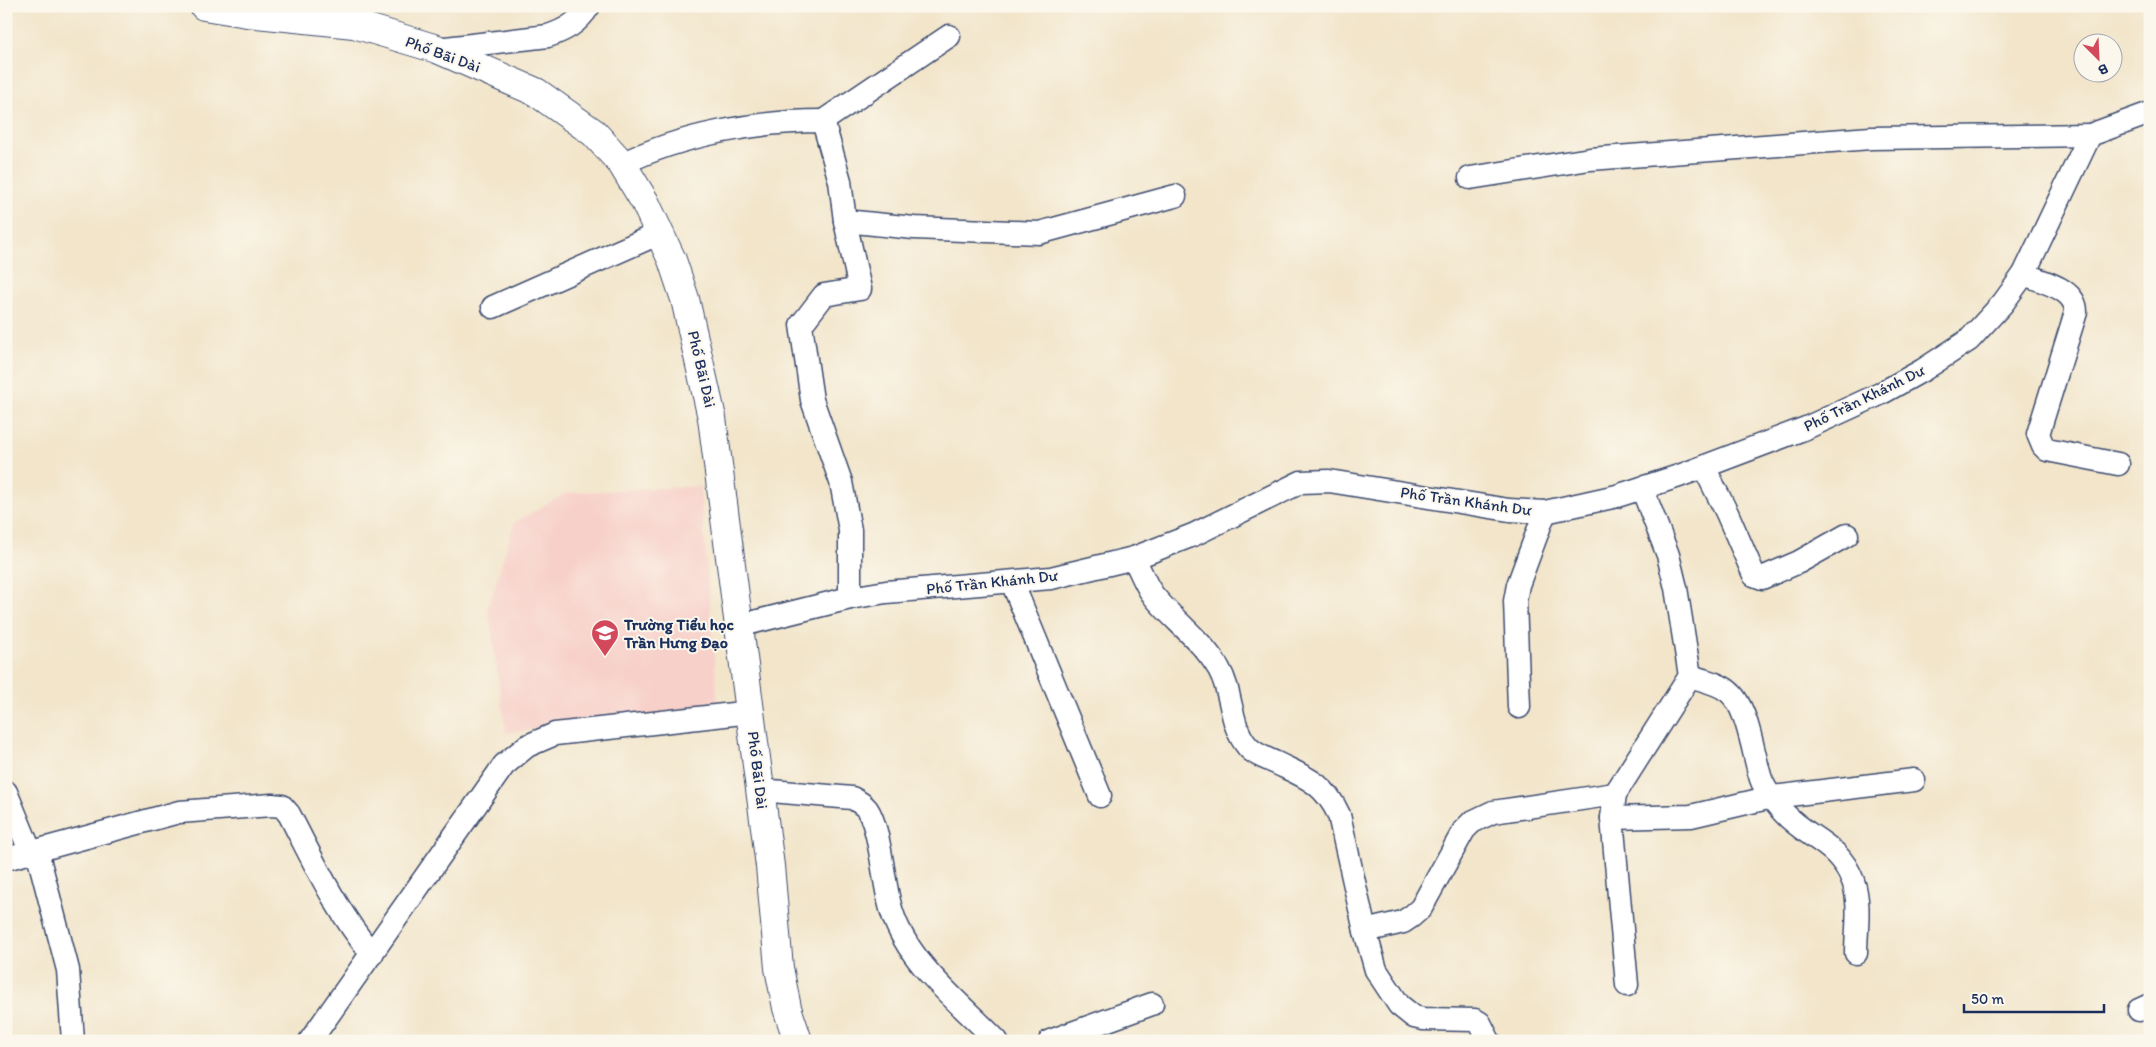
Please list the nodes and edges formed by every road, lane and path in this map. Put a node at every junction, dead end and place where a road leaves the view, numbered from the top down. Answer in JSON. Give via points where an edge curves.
{"nodes":[{"id":1,"x":204,"y":6,"type":"edge"},
{"id":2,"x":589,"y":6,"type":"edge"},
{"id":3,"x":948,"y":36,"type":"dead end"},
{"id":4,"x":437,"y":48,"type":"junction"},
{"id":5,"x":2150,"y":113,"type":"edge"},
{"id":6,"x":823,"y":120,"type":"junction"},
{"id":7,"x":2090,"y":135,"type":"junction"},
{"id":8,"x":622,"y":164,"type":"junction"},
{"id":9,"x":1470,"y":178,"type":"dead end"},
{"id":10,"x":1175,"y":196,"type":"dead end"},
{"id":11,"x":846,"y":221,"type":"junction"},
{"id":12,"x":660,"y":233,"type":"junction"},
{"id":13,"x":2024,"y":274,"type":"junction"},
{"id":14,"x":493,"y":307,"type":"dead end"},
{"id":15,"x":2118,"y":464,"type":"dead end"},
{"id":16,"x":1704,"y":467,"type":"junction"},
{"id":17,"x":1642,"y":488,"type":"junction"},
{"id":18,"x":1545,"y":512,"type":"junction"},
{"id":19,"x":1847,"y":535,"type":"dead end"},
{"id":20,"x":1134,"y":558,"type":"junction"},
{"id":21,"x":1012,"y":582,"type":"junction"},
{"id":22,"x":850,"y":598,"type":"junction"},
{"id":23,"x":738,"y":626,"type":"junction"},
{"id":24,"x":1690,"y":676,"type":"junction"},
{"id":25,"x":1519,"y":707,"type":"dead end"},
{"id":26,"x":751,"y":712,"type":"junction"},
{"id":27,"x":1914,"y":780,"type":"dead end"},
{"id":28,"x":760,"y":790,"type":"junction"},
{"id":29,"x":6,"y":792,"type":"edge"},
{"id":30,"x":1615,"y":794,"type":"junction"},
{"id":31,"x":1100,"y":796,"type":"dead end"},
{"id":32,"x":1772,"y":797,"type":"junction"},
{"id":33,"x":1612,"y":818,"type":"junction"},
{"id":34,"x":34,"y":852,"type":"junction"},
{"id":35,"x":6,"y":859,"type":"edge"},
{"id":36,"x":1365,"y":932,"type":"junction"},
{"id":37,"x":1856,"y":953,"type":"dead end"},
{"id":38,"x":372,"y":954,"type":"junction"},
{"id":39,"x":1627,"y":985,"type":"dead end"},
{"id":40,"x":1152,"y":1004,"type":"dead end"},
{"id":41,"x":73,"y":1041,"type":"edge"},
{"id":42,"x":310,"y":1041,"type":"edge"},
{"id":43,"x":798,"y":1041,"type":"edge"},
{"id":44,"x":997,"y":1041,"type":"edge"},
{"id":45,"x":1050,"y":1041,"type":"edge"},
{"id":46,"x":1489,"y":1041,"type":"edge"}],
"edges":[{"from":1,"to":4,"type":"street","name":"Phố Bãi Dài","via":[[354,24]]},
{"from":2,"to":4,"type":"street","via":[[579,20],[548,36]]},
{"from":3,"to":6,"type":"street"},
{"from":4,"to":8,"type":"street","name":"Phố Bãi Dài","via":[[536,92],[594,133]]},
{"from":5,"to":7,"type":"street"},
{"from":6,"to":8,"type":"street","via":[[785,121],[709,136],[651,150]]},
{"from":6,"to":11,"type":"street","via":[[840,181]]},
{"from":7,"to":9,"type":"street","via":[[1870,138],[1590,159]]},
{"from":7,"to":13,"type":"street","name":"Phố Trần Khánh Dư"},
{"from":8,"to":12,"type":"street","name":"Phố Bãi Dài"},
{"from":10,"to":11,"type":"street","via":[[1039,233],[914,228]]},
{"from":11,"to":22,"type":"street","via":[[860,289],[824,295],[801,325],[812,400],[841,482],[850,530]]},
{"from":12,"to":14,"type":"street"},
{"from":12,"to":23,"type":"street","name":"Phố Bãi Dài","via":[[685,299],[711,410]]},
{"from":13,"to":15,"type":"street","via":[[2070,294],[2076,305],[2038,434],[2039,441],[2047,450]]},
{"from":13,"to":16,"type":"street","name":"Phố Trần Khánh Dư","via":[[1969,340],[1924,370],[1806,428]]},
{"from":16,"to":17,"type":"street","name":"Phố Trần Khánh Dư"},
{"from":16,"to":19,"type":"street","via":[[1754,575],[1762,578]]},
{"from":17,"to":18,"type":"street","name":"Phố Trần Khánh Dư"},
{"from":17,"to":24,"type":"street","via":[[1668,555]]},
{"from":18,"to":20,"type":"street","name":"Phố Trần Khánh Dư","via":[[1509,510],[1329,481],[1301,482],[1202,532]]},
{"from":18,"to":25,"type":"street","via":[[1518,585],[1515,602]]},
{"from":20,"to":21,"type":"street","name":"Phố Trần Khánh Dư","via":[[1050,578]]},
{"from":20,"to":36,"type":"street","via":[[1152,593],[1215,662],[1224,678],[1240,737],[1262,757],[1314,781],[1332,801],[1339,815]]},
{"from":21,"to":22,"type":"street","name":"Phố Trần Khánh Dư"},
{"from":21,"to":31,"type":"street"},
{"from":22,"to":23,"type":"street","name":"Phố Trần Khánh Dư"},
{"from":23,"to":26,"type":"street","name":"Phố Bãi Dài"},
{"from":24,"to":30,"type":"street"},
{"from":24,"to":32,"type":"street","via":[[1722,686],[1736,699],[1762,781]]},
{"from":26,"to":28,"type":"street","name":"Phố Bãi Dài"},
{"from":26,"to":38,"type":"street","via":[[555,734],[527,746],[504,765]]},
{"from":27,"to":32,"type":"street"},
{"from":28,"to":43,"type":"street","name":"Phố Bãi Dài","via":[[779,968]]},
{"from":28,"to":44,"type":"street","via":[[852,798],[862,803],[872,818],[891,911],[899,930],[917,959]]},
{"from":29,"to":34,"type":"street"},
{"from":30,"to":33,"type":"street"},
{"from":30,"to":36,"type":"street","via":[[1493,812],[1481,817],[1464,830],[1421,908],[1403,922]]},
{"from":32,"to":33,"type":"street","via":[[1691,816]]},
{"from":32,"to":37,"type":"street","via":[[1785,814],[1835,851],[1845,864],[1854,883],[1857,904]]},
{"from":33,"to":39,"type":"street"},
{"from":34,"to":35,"type":"street"},
{"from":34,"to":38,"type":"street","via":[[179,812],[237,806],[282,806],[333,899]]},
{"from":34,"to":41,"type":"street","via":[[68,970]]},
{"from":36,"to":46,"type":"street","via":[[1376,970],[1407,1013],[1422,1019],[1475,1020]]},
{"from":38,"to":42,"type":"street"},
{"from":40,"to":45,"type":"street"}]}
